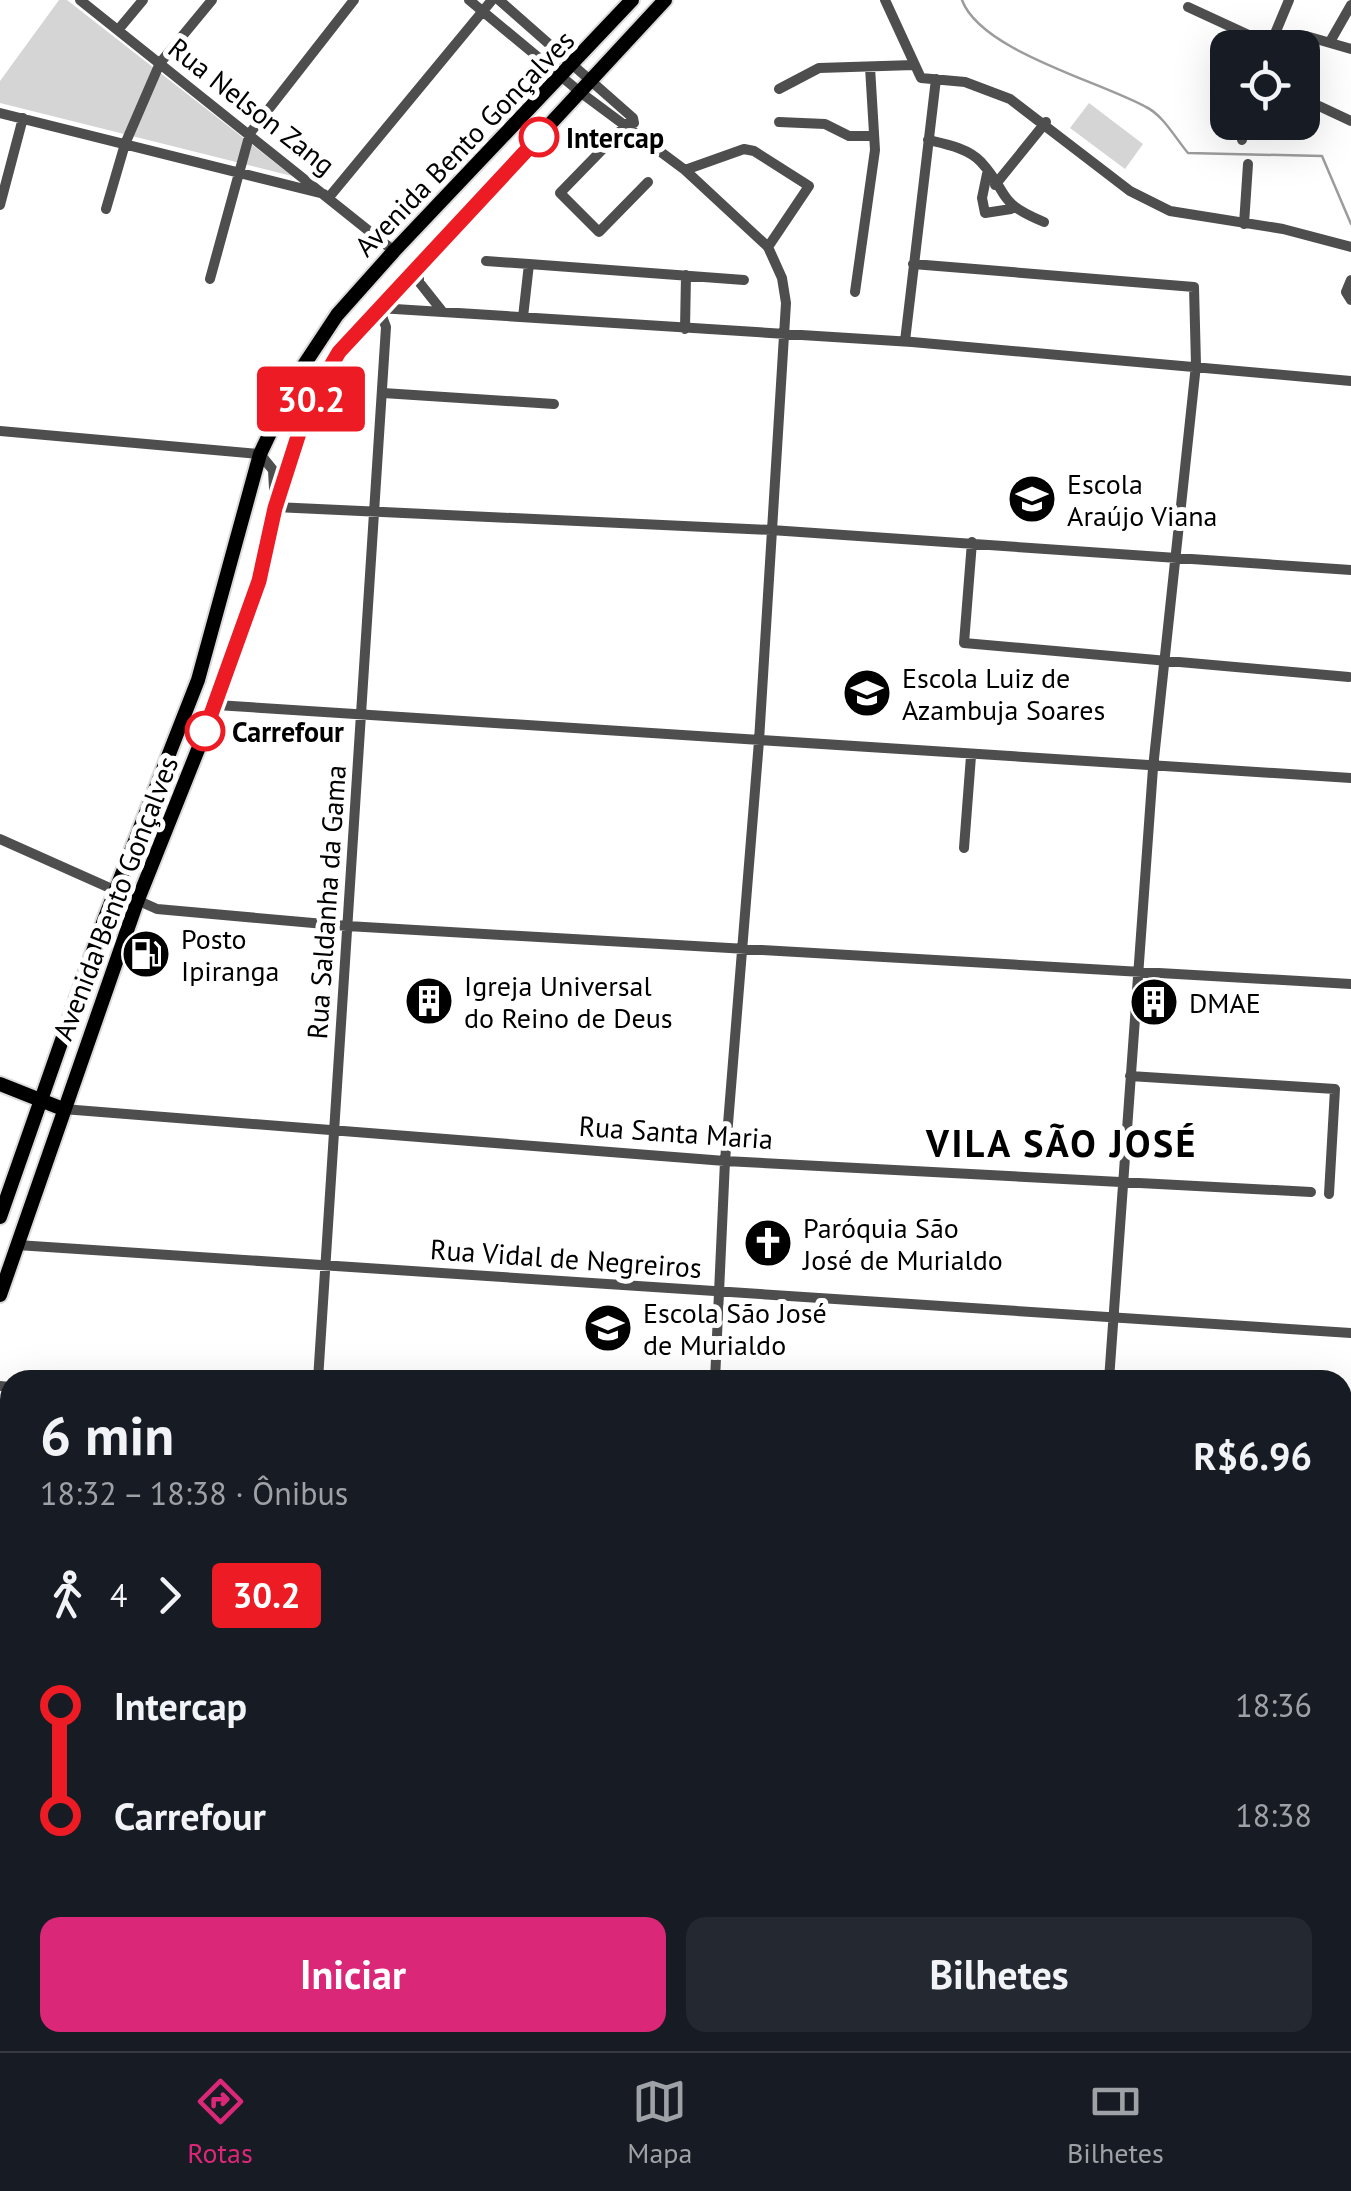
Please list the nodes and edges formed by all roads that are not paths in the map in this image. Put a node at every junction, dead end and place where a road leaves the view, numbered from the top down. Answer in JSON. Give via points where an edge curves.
{"nodes":[{"id":1,"x":80,"y":0,"type":"edge"},
{"id":2,"x":142,"y":0,"type":"edge"},
{"id":3,"x":212,"y":0,"type":"edge"},
{"id":4,"x":354,"y":0,"type":"edge"},
{"id":5,"x":470,"y":0,"type":"edge"},
{"id":6,"x":496,"y":0,"type":"edge"},
{"id":7,"x":632,"y":0,"type":"edge"},
{"id":8,"x":665,"y":0,"type":"edge"},
{"id":9,"x":885,"y":0,"type":"edge"},
{"id":10,"x":1290,"y":0,"type":"edge"},
{"id":11,"x":1351,"y":5,"type":"edge"},
{"id":12,"x":1188,"y":7,"type":"dead end"},
{"id":13,"x":484,"y":12,"type":"junction"},
{"id":14,"x":118,"y":30,"type":"junction"},
{"id":15,"x":1230,"y":30,"type":"edge"},
{"id":16,"x":1277,"y":30,"type":"edge"},
{"id":17,"x":1320,"y":39,"type":"edge"},
{"id":18,"x":1331,"y":40,"type":"junction"},
{"id":19,"x":1351,"y":49,"type":"edge"},
{"id":20,"x":160,"y":63,"type":"junction"},
{"id":21,"x":914,"y":65,"type":"junction"},
{"id":22,"x":573,"y":66,"type":"junction"},
{"id":23,"x":870,"y":67,"type":"junction"},
{"id":24,"x":561,"y":76,"type":"junction"},
{"id":25,"x":931,"y":79,"type":"junction"},
{"id":26,"x":591,"y":80,"type":"junction"},
{"id":27,"x":779,"y":89,"type":"dead end"},
{"id":28,"x":580,"y":92,"type":"junction"},
{"id":29,"x":1320,"y":106,"type":"edge"},
{"id":30,"x":0,"y":113,"type":"edge"},
{"id":31,"x":22,"y":118,"type":"junction"},
{"id":32,"x":779,"y":122,"type":"dead end"},
{"id":33,"x":1046,"y":122,"type":"junction"},
{"id":34,"x":1351,"y":122,"type":"edge"},
{"id":35,"x":631,"y":125,"type":"junction"},
{"id":36,"x":250,"y":132,"type":"junction"},
{"id":37,"x":871,"y":136,"type":"junction"},
{"id":38,"x":928,"y":140,"type":"junction"},
{"id":39,"x":125,"y":144,"type":"junction"},
{"id":40,"x":1248,"y":164,"type":"dead end"},
{"id":41,"x":685,"y":170,"type":"junction"},
{"id":42,"x":238,"y":171,"type":"junction"},
{"id":43,"x":987,"y":174,"type":"junction"},
{"id":44,"x":648,"y":182,"type":"dead end"},
{"id":45,"x":995,"y":186,"type":"junction"},
{"id":46,"x":330,"y":196,"type":"junction"},
{"id":47,"x":0,"y":205,"type":"edge"},
{"id":48,"x":1011,"y":208,"type":"junction"},
{"id":49,"x":106,"y":210,"type":"dead end"},
{"id":50,"x":1044,"y":222,"type":"dead end"},
{"id":51,"x":1244,"y":224,"type":"junction"},
{"id":52,"x":768,"y":246,"type":"junction"},
{"id":53,"x":1351,"y":247,"type":"edge"},
{"id":54,"x":394,"y":250,"type":"junction"},
{"id":55,"x":486,"y":261,"type":"dead end"},
{"id":56,"x":529,"y":264,"type":"junction"},
{"id":57,"x":913,"y":264,"type":"junction"},
{"id":58,"x":419,"y":266,"type":"junction"},
{"id":59,"x":686,"y":275,"type":"junction"},
{"id":60,"x":210,"y":280,"type":"dead end"},
{"id":61,"x":744,"y":280,"type":"dead end"},
{"id":62,"x":1351,"y":280,"type":"edge"},
{"id":63,"x":855,"y":292,"type":"dead end"},
{"id":64,"x":1351,"y":300,"type":"edge"},
{"id":65,"x":379,"y":308,"type":"junction"},
{"id":66,"x":443,"y":312,"type":"junction"},
{"id":67,"x":523,"y":318,"type":"junction"},
{"id":68,"x":685,"y":329,"type":"junction"},
{"id":69,"x":783,"y":336,"type":"junction"},
{"id":70,"x":905,"y":342,"type":"junction"},
{"id":71,"x":1196,"y":365,"type":"junction"},
{"id":72,"x":1351,"y":381,"type":"edge"},
{"id":73,"x":383,"y":393,"type":"junction"},
{"id":74,"x":554,"y":404,"type":"dead end"},
{"id":75,"x":0,"y":431,"type":"edge"},
{"id":76,"x":260,"y":454,"type":"junction"},
{"id":77,"x":275,"y":508,"type":"junction"},
{"id":78,"x":377,"y":512,"type":"junction"},
{"id":79,"x":771,"y":530,"type":"junction"},
{"id":80,"x":972,"y":542,"type":"junction"},
{"id":81,"x":1178,"y":555,"type":"junction"},
{"id":82,"x":1351,"y":570,"type":"edge"},
{"id":83,"x":1165,"y":658,"type":"junction"},
{"id":84,"x":1348,"y":677,"type":"dead end"},
{"id":85,"x":216,"y":704,"type":"junction"},
{"id":86,"x":362,"y":716,"type":"junction"},
{"id":87,"x":759,"y":741,"type":"junction"},
{"id":88,"x":970,"y":756,"type":"junction"},
{"id":89,"x":1152,"y":768,"type":"junction"},
{"id":90,"x":1351,"y":778,"type":"edge"},
{"id":91,"x":0,"y":839,"type":"edge"},
{"id":92,"x":964,"y":848,"type":"dead end"},
{"id":93,"x":116,"y":888,"type":"junction"},
{"id":94,"x":137,"y":902,"type":"junction"},
{"id":95,"x":347,"y":926,"type":"junction"},
{"id":96,"x":743,"y":948,"type":"junction"},
{"id":97,"x":1138,"y":974,"type":"junction"},
{"id":98,"x":1351,"y":984,"type":"edge"},
{"id":99,"x":1130,"y":1076,"type":"junction"},
{"id":100,"x":0,"y":1084,"type":"edge"},
{"id":101,"x":40,"y":1098,"type":"junction"},
{"id":102,"x":63,"y":1109,"type":"junction"},
{"id":103,"x":334,"y":1133,"type":"junction"},
{"id":104,"x":725,"y":1161,"type":"junction"},
{"id":105,"x":1122,"y":1180,"type":"junction"},
{"id":106,"x":1311,"y":1192,"type":"dead end"},
{"id":107,"x":1329,"y":1194,"type":"dead end"},
{"id":108,"x":0,"y":1218,"type":"edge"},
{"id":109,"x":17,"y":1245,"type":"junction"},
{"id":110,"x":323,"y":1264,"type":"junction"},
{"id":111,"x":719,"y":1291,"type":"junction"},
{"id":112,"x":0,"y":1296,"type":"edge"},
{"id":113,"x":1112,"y":1314,"type":"junction"},
{"id":114,"x":1351,"y":1333,"type":"edge"},
{"id":115,"x":318,"y":1370,"type":"edge"},
{"id":116,"x":715,"y":1370,"type":"edge"},
{"id":117,"x":1109,"y":1370,"type":"edge"}],
"edges":[{"from":1,"to":14,"type":"street","name":"Rua Nelson Zang"},
{"from":2,"to":14,"type":"street"},
{"from":3,"to":20,"type":"street"},
{"from":4,"to":36,"type":"street"},
{"from":5,"to":13,"type":"street"},
{"from":6,"to":13,"type":"street"},
{"from":6,"to":22,"type":"street"},
{"from":7,"to":22,"type":"main road","name":"Avenida Bento Gonçalves"},
{"from":8,"to":26,"type":"main road","name":"Avenida Bento Gonçalves"},
{"from":9,"to":21,"type":"street"},
{"from":10,"to":16,"type":"street"},
{"from":11,"to":18,"type":"street"},
{"from":12,"to":15,"type":"street"},
{"from":13,"to":24,"type":"street"},
{"from":13,"to":46,"type":"street"},
{"from":14,"to":20,"type":"street","name":"Rua Nelson Zang"},
{"from":17,"to":18,"type":"street"},
{"from":18,"to":19,"type":"street"},
{"from":20,"to":36,"type":"street","name":"Rua Nelson Zang"},
{"from":20,"to":39,"type":"street"},
{"from":21,"to":23,"type":"street"},
{"from":21,"to":25,"type":"street"},
{"from":22,"to":24,"type":"main road","name":"Avenida Bento Gonçalves"},
{"from":22,"to":26,"type":"street"},
{"from":23,"to":27,"type":"street","via":[[819,68]]},
{"from":23,"to":37,"type":"street"},
{"from":24,"to":28,"type":"street"},
{"from":24,"to":54,"type":"main road","name":"Avenida Bento Gonçalves"},
{"from":25,"to":33,"type":"street","via":[[995,93]]},
{"from":25,"to":38,"type":"street"},
{"from":26,"to":28,"type":"main road","name":"Avenida Bento Gonçalves"},
{"from":26,"to":35,"type":"street"},
{"from":28,"to":35,"type":"street"},
{"from":28,"to":58,"type":"main road","name":"Avenida Bento Gonçalves"},
{"from":29,"to":34,"type":"street"},
{"from":30,"to":31,"type":"street"},
{"from":31,"to":39,"type":"street"},
{"from":31,"to":47,"type":"street"},
{"from":32,"to":37,"type":"street"},
{"from":33,"to":45,"type":"street"},
{"from":33,"to":51,"type":"street","via":[[1156,204]]},
{"from":35,"to":41,"type":"street"},
{"from":35,"to":44,"type":"street","via":[[561,196],[599,232]]},
{"from":36,"to":42,"type":"street"},
{"from":36,"to":46,"type":"street","name":"Rua Nelson Zang"},
{"from":37,"to":63,"type":"street","via":[[875,150]]},
{"from":38,"to":43,"type":"street","via":[[959,148]]},
{"from":38,"to":57,"type":"street"},
{"from":39,"to":42,"type":"street"},
{"from":39,"to":49,"type":"street"},
{"from":40,"to":51,"type":"street"},
{"from":41,"to":52,"type":"street"},
{"from":41,"to":52,"type":"street","via":[[754,151],[809,186]]},
{"from":42,"to":46,"type":"street"},
{"from":42,"to":60,"type":"street"},
{"from":43,"to":45,"type":"street"},
{"from":43,"to":48,"type":"street","via":[[985,213]]},
{"from":45,"to":48,"type":"street"},
{"from":46,"to":54,"type":"street","name":"Rua Nelson Zang"},
{"from":48,"to":50,"type":"street"},
{"from":51,"to":53,"type":"street"},
{"from":52,"to":69,"type":"street","via":[[782,278]]},
{"from":54,"to":76,"type":"main road","name":"Avenida Bento Gonçalves","via":[[337,315],[298,374]]},
{"from":55,"to":56,"type":"street"},
{"from":56,"to":59,"type":"street"},
{"from":56,"to":67,"type":"street"},
{"from":57,"to":70,"type":"street"},
{"from":57,"to":71,"type":"street","via":[[1194,287]]},
{"from":58,"to":65,"type":"main road","name":"Avenida Bento Gonçalves"},
{"from":58,"to":66,"type":"street","via":[[420,282]]},
{"from":59,"to":61,"type":"street"},
{"from":59,"to":68,"type":"street"},
{"from":62,"to":64,"type":"street"},
{"from":65,"to":66,"type":"street"},
{"from":65,"to":73,"type":"street","name":"Rua Saldanha da Gama","via":[[386,327]]},
{"from":65,"to":77,"type":"main road","name":"Avenida Bento Gonçalves","via":[[339,352],[308,405]]},
{"from":66,"to":67,"type":"street"},
{"from":67,"to":68,"type":"street"},
{"from":68,"to":69,"type":"street"},
{"from":69,"to":70,"type":"street"},
{"from":69,"to":79,"type":"street"},
{"from":70,"to":71,"type":"street"},
{"from":71,"to":72,"type":"street"},
{"from":71,"to":81,"type":"street"},
{"from":73,"to":74,"type":"street"},
{"from":73,"to":78,"type":"street","name":"Rua Saldanha da Gama"},
{"from":75,"to":76,"type":"street"},
{"from":76,"to":77,"type":"street","via":[[273,470]]},
{"from":76,"to":93,"type":"main road","name":"Avenida Bento Gonçalves","via":[[198,680]]},
{"from":77,"to":78,"type":"street"},
{"from":77,"to":85,"type":"main road","name":"Avenida Bento Gonçalves","via":[[259,581]]},
{"from":78,"to":79,"type":"street"},
{"from":78,"to":86,"type":"street","name":"Rua Saldanha da Gama"},
{"from":79,"to":80,"type":"street"},
{"from":79,"to":87,"type":"street"},
{"from":80,"to":81,"type":"street"},
{"from":80,"to":83,"type":"street","via":[[964,643]]},
{"from":81,"to":82,"type":"street"},
{"from":81,"to":83,"type":"street"},
{"from":83,"to":84,"type":"street"},
{"from":83,"to":89,"type":"street"},
{"from":85,"to":86,"type":"street"},
{"from":85,"to":94,"type":"main road","name":"Avenida Bento Gonçalves"},
{"from":86,"to":87,"type":"street"},
{"from":86,"to":95,"type":"street","name":"Rua Saldanha da Gama"},
{"from":87,"to":88,"type":"street"},
{"from":87,"to":96,"type":"street"},
{"from":88,"to":89,"type":"street"},
{"from":88,"to":92,"type":"street"},
{"from":89,"to":90,"type":"street"},
{"from":89,"to":97,"type":"street"},
{"from":91,"to":93,"type":"street"},
{"from":93,"to":94,"type":"street"},
{"from":93,"to":101,"type":"main road","name":"Avenida Bento Gonçalves"},
{"from":94,"to":95,"type":"street","via":[[157,910]]},
{"from":94,"to":102,"type":"main road","name":"Avenida Bento Gonçalves"},
{"from":95,"to":96,"type":"street"},
{"from":95,"to":103,"type":"street","name":"Rua Saldanha da Gama"},
{"from":96,"to":97,"type":"street"},
{"from":96,"to":104,"type":"street"},
{"from":97,"to":98,"type":"street"},
{"from":97,"to":99,"type":"street"},
{"from":99,"to":105,"type":"street"},
{"from":99,"to":107,"type":"street","via":[[1335,1089]]},
{"from":100,"to":101,"type":"main road","name":"Rua Santa Maria"},
{"from":101,"to":102,"type":"main road","name":"Rua Santa Maria"},
{"from":101,"to":108,"type":"main road","name":"Avenida Bento Gonçalves"},
{"from":102,"to":103,"type":"street","name":"Rua Santa Maria"},
{"from":102,"to":109,"type":"main road","name":"Avenida Bento Gonçalves"},
{"from":103,"to":104,"type":"street","name":"Rua Santa Maria"},
{"from":103,"to":110,"type":"street","name":"Rua Saldanha da Gama"},
{"from":104,"to":105,"type":"street","name":"Rua Santa Maria"},
{"from":104,"to":111,"type":"street"},
{"from":105,"to":106,"type":"street","name":"Rua Santa Maria"},
{"from":105,"to":113,"type":"street"},
{"from":109,"to":110,"type":"street","name":"Rua Vidal de Negreiros"},
{"from":109,"to":112,"type":"main road","name":"Avenida Bento Gonçalves"},
{"from":110,"to":111,"type":"street","name":"Rua Vidal de Negreiros"},
{"from":110,"to":115,"type":"street","name":"Rua Saldanha da Gama"},
{"from":111,"to":113,"type":"street","name":"Rua Vidal de Negreiros"},
{"from":111,"to":116,"type":"street"},
{"from":113,"to":114,"type":"street","name":"Rua Vidal de Negreiros"},
{"from":113,"to":117,"type":"street"}]}
